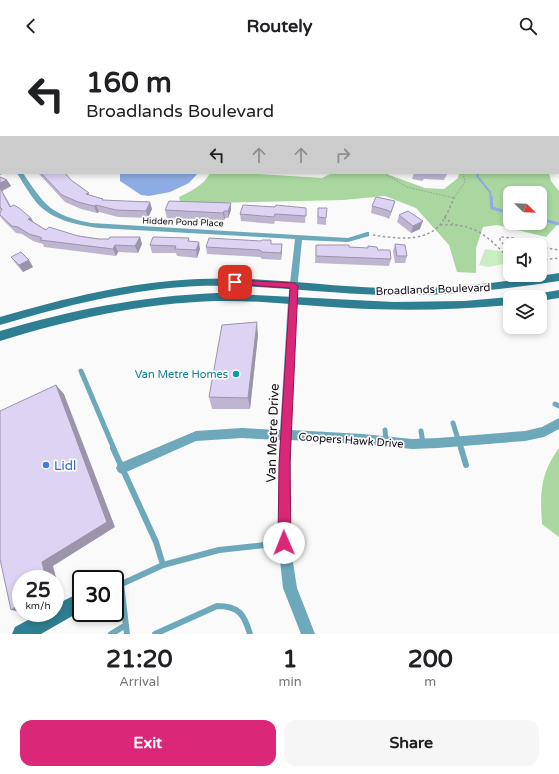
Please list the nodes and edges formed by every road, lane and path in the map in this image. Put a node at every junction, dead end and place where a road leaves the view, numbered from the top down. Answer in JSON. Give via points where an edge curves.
{"nodes":[{"id":1,"x":21,"y":174,"type":"edge"},
{"id":2,"x":386,"y":174,"type":"edge"},
{"id":3,"x":463,"y":174,"type":"edge"},
{"id":4,"x":454,"y":199,"type":"junction"},
{"id":5,"x":444,"y":217,"type":"junction"},
{"id":6,"x":440,"y":225,"type":"junction"},
{"id":7,"x":455,"y":225,"type":"junction"},
{"id":8,"x":366,"y":234,"type":"joint"},
{"id":9,"x":299,"y":237,"type":"junction"},
{"id":10,"x":513,"y":238,"type":"edge"},
{"id":11,"x":503,"y":244,"type":"edge"},
{"id":12,"x":547,"y":248,"type":"edge"},
{"id":13,"x":559,"y":250,"type":"edge"},
{"id":14,"x":503,"y":253,"type":"edge"},
{"id":15,"x":559,"y":258,"type":"edge"},
{"id":16,"x":547,"y":259,"type":"edge"},
{"id":17,"x":557,"y":279,"type":"edge"},
{"id":18,"x":294,"y":281,"type":"junction"},
{"id":19,"x":559,"y":294,"type":"edge"},
{"id":20,"x":547,"y":296,"type":"edge"},
{"id":21,"x":292,"y":300,"type":"junction"},
{"id":22,"x":503,"y":302,"type":"edge"},
{"id":23,"x":0,"y":321,"type":"edge"},
{"id":24,"x":0,"y":336,"type":"edge"},
{"id":25,"x":80,"y":371,"type":"dead end"},
{"id":26,"x":453,"y":423,"type":"dead end"},
{"id":27,"x":559,"y":423,"type":"edge"},
{"id":28,"x":385,"y":430,"type":"dead end"},
{"id":29,"x":421,"y":431,"type":"dead end"},
{"id":30,"x":286,"y":436,"type":"junction"},
{"id":31,"x":386,"y":441,"type":"junction"},
{"id":32,"x":459,"y":442,"type":"junction"},
{"id":33,"x":423,"y":444,"type":"junction"},
{"id":34,"x":466,"y":465,"type":"dead end"},
{"id":35,"x":122,"y":468,"type":"junction"},
{"id":36,"x":284,"y":543,"type":"junction"},
{"id":37,"x":163,"y":565,"type":"junction"},
{"id":38,"x":124,"y":582,"type":"edge"},
{"id":39,"x":72,"y":606,"type":"edge"},
{"id":40,"x":124,"y":615,"type":"edge"},
{"id":41,"x":126,"y":625,"type":"junction"},
{"id":42,"x":22,"y":634,"type":"edge"},
{"id":43,"x":111,"y":634,"type":"edge"},
{"id":44,"x":127,"y":634,"type":"edge"},
{"id":45,"x":155,"y":634,"type":"edge"},
{"id":46,"x":250,"y":634,"type":"edge"},
{"id":47,"x":308,"y":634,"type":"edge"}],
"edges":[{"from":1,"to":9,"type":"street","name":"Hidden Pond Place","via":[[36,198],[48,209],[85,224],[117,228]]},
{"from":2,"to":4,"type":"path","via":[[407,187]]},
{"from":3,"to":4,"type":"path","via":[[465,182]]},
{"from":4,"to":5,"type":"path"},
{"from":5,"to":6,"type":"path"},
{"from":5,"to":7,"type":"path"},
{"from":6,"to":7,"type":"path"},
{"from":6,"to":8,"type":"path","via":[[414,238]]},
{"from":7,"to":14,"type":"path","via":[[482,231]]},
{"from":8,"to":9,"type":"street","name":"Hidden Pond Place","via":[[348,240]]},
{"from":9,"to":18,"type":"street","name":"Van Metre Drive"},
{"from":10,"to":11,"type":"path","via":[[500,237]]},
{"from":12,"to":13,"type":"path"},
{"from":15,"to":16,"type":"path"},
{"from":17,"to":18,"type":"main road","name":"Broadlands Boulevard","via":[[498,287],[430,291],[371,291]]},
{"from":18,"to":21,"type":"street","name":"Van Metre Drive"},
{"from":18,"to":23,"type":"main road","name":"Broadlands Boulevard","via":[[134,287],[88,296]]},
{"from":19,"to":20,"type":"main road"},
{"from":21,"to":22,"type":"main road","name":"Broadlands Boulevard","via":[[413,307]]},
{"from":21,"to":24,"type":"main road","name":"Broadlands Boulevard","via":[[217,297],[146,302],[64,318]]},
{"from":21,"to":30,"type":"street","name":"Van Metre Drive"},
{"from":25,"to":35,"type":"lane"},
{"from":26,"to":32,"type":"lane"},
{"from":27,"to":32,"type":"street","name":"Coopers Hawk Drive","via":[[544,432],[525,436]]},
{"from":28,"to":31,"type":"lane"},
{"from":29,"to":33,"type":"lane"},
{"from":30,"to":31,"type":"street","name":"Coopers Hawk Drive"},
{"from":30,"to":35,"type":"street","name":"Coopers Hawk Drive","via":[[242,433],[196,436]]},
{"from":30,"to":36,"type":"street","name":"Van Metre Drive"},
{"from":31,"to":33,"type":"street","name":"Coopers Hawk Drive"},
{"from":32,"to":33,"type":"street","name":"Coopers Hawk Drive"},
{"from":32,"to":34,"type":"lane"},
{"from":35,"to":37,"type":"lane","via":[[156,542]]},
{"from":36,"to":37,"type":"lane","via":[[219,550]]},
{"from":36,"to":47,"type":"street","name":"Van Metre Drive","via":[[290,588]]},
{"from":37,"to":38,"type":"lane"},
{"from":39,"to":42,"type":"main road"},
{"from":40,"to":41,"type":"lane"},
{"from":41,"to":43,"type":"lane"},
{"from":41,"to":44,"type":"lane"},
{"from":45,"to":46,"type":"lane","via":[[217,606],[228,605],[243,615]]}]}
